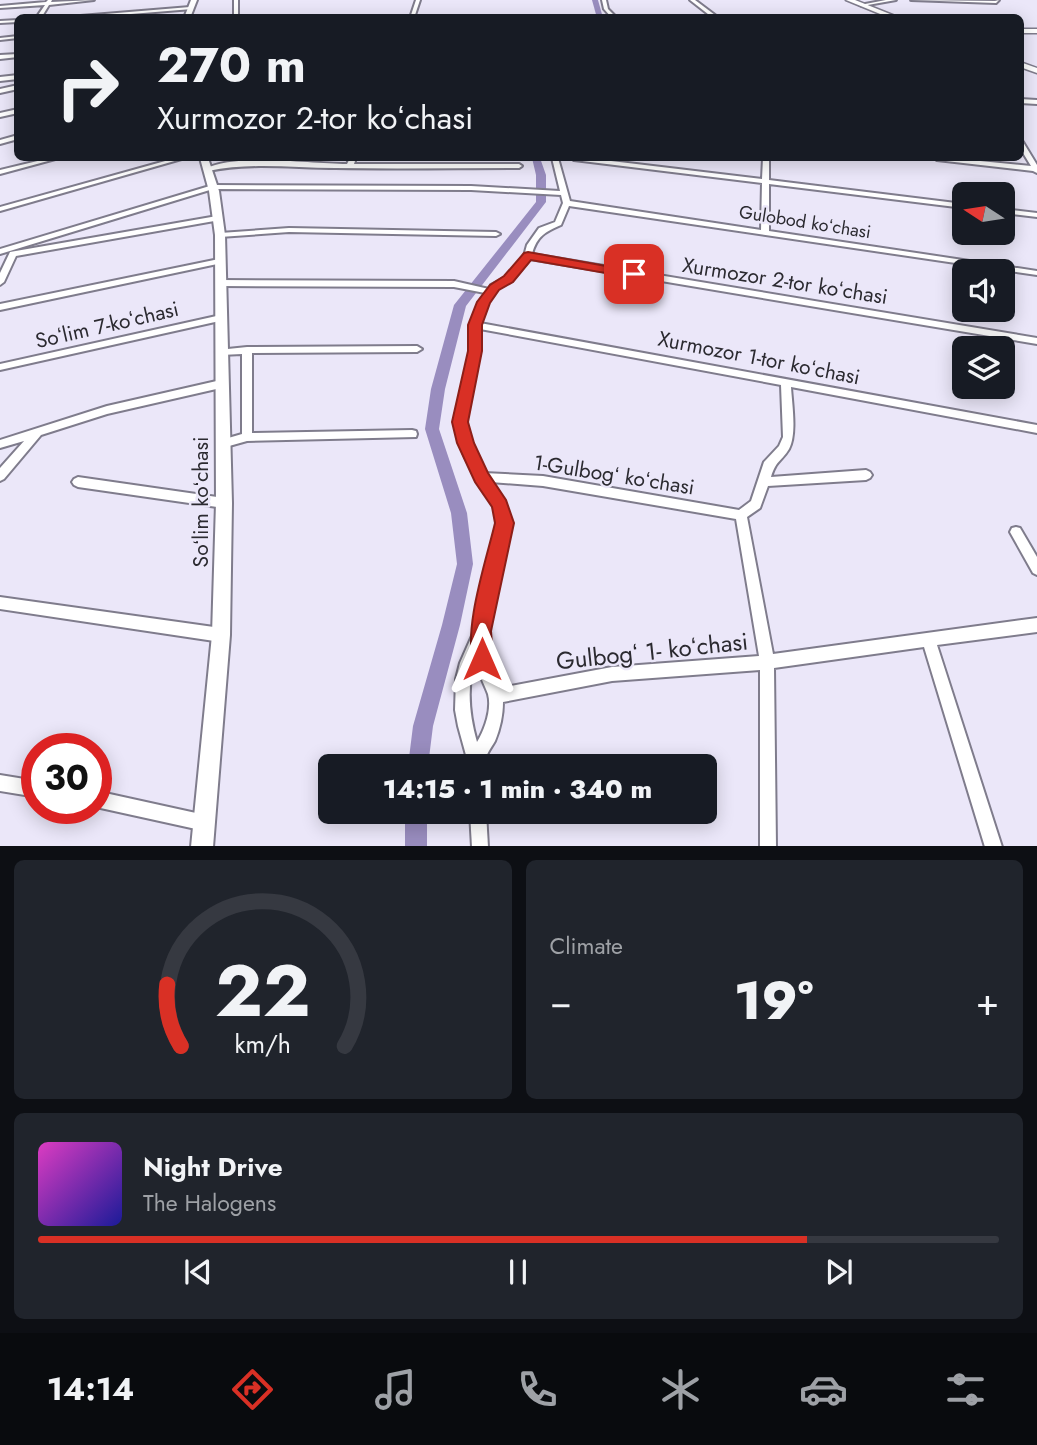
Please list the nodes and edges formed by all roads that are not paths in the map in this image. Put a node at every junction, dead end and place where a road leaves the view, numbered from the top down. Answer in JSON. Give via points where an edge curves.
{"nodes":[{"id":1,"x":92,"y":0,"type":"edge"},
{"id":2,"x":194,"y":0,"type":"edge"},
{"id":3,"x":692,"y":0,"type":"edge"},
{"id":4,"x":849,"y":0,"type":"edge"},
{"id":5,"x":894,"y":0,"type":"edge"},
{"id":6,"x":913,"y":0,"type":"edge"},
{"id":7,"x":996,"y":0,"type":"edge"},
{"id":8,"x":49,"y":2,"type":"edge"},
{"id":9,"x":862,"y":5,"type":"junction"},
{"id":10,"x":0,"y":7,"type":"edge"},
{"id":11,"x":190,"y":8,"type":"junction"},
{"id":12,"x":111,"y":14,"type":"edge"},
{"id":13,"x":188,"y":14,"type":"edge"},
{"id":14,"x":711,"y":14,"type":"edge"},
{"id":15,"x":886,"y":14,"type":"edge"},
{"id":16,"x":14,"y":50,"type":"edge"},
{"id":17,"x":10,"y":56,"type":"junction"},
{"id":18,"x":14,"y":56,"type":"edge"},
{"id":19,"x":0,"y":57,"type":"edge"},
{"id":20,"x":1024,"y":149,"type":"edge"},
{"id":21,"x":45,"y":161,"type":"edge"},
{"id":22,"x":171,"y":161,"type":"edge"},
{"id":23,"x":351,"y":161,"type":"edge"},
{"id":24,"x":556,"y":161,"type":"edge"},
{"id":25,"x":599,"y":161,"type":"edge"},
{"id":26,"x":766,"y":161,"type":"edge"},
{"id":27,"x":967,"y":161,"type":"edge"},
{"id":28,"x":206,"y":163,"type":"edge"},
{"id":29,"x":350,"y":166,"type":"junction"},
{"id":30,"x":519,"y":166,"type":"dead end"},
{"id":31,"x":1036,"y":170,"type":"edge"},
{"id":32,"x":0,"y":172,"type":"edge"},
{"id":33,"x":766,"y":181,"type":"junction"},
{"id":34,"x":213,"y":187,"type":"junction"},
{"id":35,"x":564,"y":196,"type":"junction"},
{"id":36,"x":952,"y":204,"type":"edge"},
{"id":37,"x":0,"y":209,"type":"edge"},
{"id":38,"x":1015,"y":212,"type":"edge"},
{"id":39,"x":1037,"y":215,"type":"edge"},
{"id":40,"x":217,"y":218,"type":"junction"},
{"id":41,"x":765,"y":231,"type":"junction"},
{"id":42,"x":496,"y":234,"type":"dead end"},
{"id":43,"x":220,"y":235,"type":"junction"},
{"id":44,"x":0,"y":253,"type":"edge"},
{"id":45,"x":13,"y":254,"type":"junction"},
{"id":46,"x":528,"y":256,"type":"junction"},
{"id":47,"x":219,"y":261,"type":"junction"},
{"id":48,"x":1037,"y":273,"type":"edge"},
{"id":49,"x":0,"y":282,"type":"edge"},
{"id":50,"x":220,"y":283,"type":"junction"},
{"id":51,"x":489,"y":291,"type":"junction"},
{"id":52,"x":0,"y":307,"type":"edge"},
{"id":53,"x":221,"y":318,"type":"junction"},
{"id":54,"x":475,"y":325,"type":"junction"},
{"id":55,"x":1037,"y":341,"type":"edge"},
{"id":56,"x":417,"y":349,"type":"dead end"},
{"id":57,"x":247,"y":350,"type":"junction"},
{"id":58,"x":221,"y":352,"type":"junction"},
{"id":59,"x":0,"y":367,"type":"edge"},
{"id":60,"x":786,"y":383,"type":"junction"},
{"id":61,"x":221,"y":384,"type":"junction"},
{"id":62,"x":1037,"y":429,"type":"edge"},
{"id":63,"x":39,"y":432,"type":"junction"},
{"id":64,"x":412,"y":434,"type":"dead end"},
{"id":65,"x":247,"y":437,"type":"junction"},
{"id":66,"x":0,"y":444,"type":"edge"},
{"id":67,"x":222,"y":444,"type":"junction"},
{"id":68,"x":866,"y":475,"type":"dead end"},
{"id":69,"x":0,"y":476,"type":"edge"},
{"id":70,"x":481,"y":477,"type":"junction"},
{"id":71,"x":78,"y":482,"type":"dead end"},
{"id":72,"x":764,"y":482,"type":"junction"},
{"id":73,"x":224,"y":503,"type":"junction"},
{"id":74,"x":741,"y":515,"type":"junction"},
{"id":75,"x":1016,"y":533,"type":"dead end"},
{"id":76,"x":1037,"y":569,"type":"edge"},
{"id":77,"x":0,"y":603,"type":"edge"},
{"id":78,"x":1037,"y":625,"type":"edge"},
{"id":79,"x":481,"y":631,"type":"junction"},
{"id":80,"x":221,"y":635,"type":"junction"},
{"id":81,"x":928,"y":639,"type":"junction"},
{"id":82,"x":767,"y":662,"type":"junction"},
{"id":83,"x":496,"y":695,"type":"junction"},
{"id":84,"x":473,"y":754,"type":"edge"},
{"id":85,"x":481,"y":754,"type":"edge"},
{"id":86,"x":0,"y":783,"type":"edge"},
{"id":87,"x":21,"y":786,"type":"edge"},
{"id":88,"x":112,"y":803,"type":"edge"},
{"id":89,"x":205,"y":823,"type":"junction"},
{"id":90,"x":479,"y":824,"type":"edge"},
{"id":91,"x":202,"y":846,"type":"edge"},
{"id":92,"x":480,"y":846,"type":"edge"},
{"id":93,"x":768,"y":846,"type":"edge"},
{"id":94,"x":994,"y":846,"type":"edge"}],
"edges":[{"from":1,"to":8,"type":"street"},
{"from":2,"to":11,"type":"street"},
{"from":3,"to":14,"type":"street"},
{"from":4,"to":9,"type":"main road"},
{"from":5,"to":9,"type":"street"},
{"from":6,"to":7,"type":"street"},
{"from":8,"to":10,"type":"street"},
{"from":9,"to":15,"type":"main road"},
{"from":11,"to":12,"type":"street"},
{"from":11,"to":13,"type":"street"},
{"from":16,"to":17,"type":"street"},
{"from":17,"to":18,"type":"street"},
{"from":17,"to":19,"type":"street"},
{"from":20,"to":31,"type":"street"},
{"from":21,"to":32,"type":"street"},
{"from":22,"to":37,"type":"street"},
{"from":23,"to":29,"type":"street"},
{"from":24,"to":35,"type":"street"},
{"from":25,"to":33,"type":"street"},
{"from":26,"to":33,"type":"street"},
{"from":27,"to":31,"type":"street"},
{"from":28,"to":29,"type":"street"},
{"from":28,"to":34,"type":"street","name":"Soʻlim koʻchasi"},
{"from":29,"to":30,"type":"street"},
{"from":33,"to":36,"type":"street"},
{"from":33,"to":41,"type":"street"},
{"from":34,"to":35,"type":"street","name":"Gulobod koʻchasi","via":[[471,188]]},
{"from":34,"to":40,"type":"street","name":"Soʻlim koʻchasi"},
{"from":34,"to":44,"type":"street","name":"Gulobod koʻchasi"},
{"from":35,"to":41,"type":"street","name":"Gulobod koʻchasi"},
{"from":35,"to":46,"type":"street","via":[[558,223],[542,230]]},
{"from":38,"to":39,"type":"street"},
{"from":40,"to":43,"type":"street","name":"Soʻlim koʻchasi"},
{"from":40,"to":45,"type":"street"},
{"from":41,"to":48,"type":"street","name":"Gulobod koʻchasi"},
{"from":42,"to":43,"type":"street","via":[[289,230]]},
{"from":43,"to":47,"type":"street","name":"Soʻlim koʻchasi"},
{"from":44,"to":45,"type":"street"},
{"from":45,"to":49,"type":"street"},
{"from":46,"to":51,"type":"street","via":[[509,279]]},
{"from":46,"to":55,"type":"street","name":"Xurmozor 2-tor koʻchasi"},
{"from":47,"to":50,"type":"street","name":"Soʻlim koʻchasi"},
{"from":47,"to":52,"type":"street"},
{"from":50,"to":51,"type":"street","via":[[454,284]]},
{"from":50,"to":53,"type":"street","name":"Soʻlim koʻchasi"},
{"from":51,"to":54,"type":"street"},
{"from":53,"to":58,"type":"street","name":"Soʻlim koʻchasi"},
{"from":53,"to":59,"type":"street","name":"Soʻlim 7-koʻchasi"},
{"from":54,"to":60,"type":"street","name":"Xurmozor 1-tor koʻchasi"},
{"from":54,"to":70,"type":"street","via":[[475,351],[460,422]]},
{"from":56,"to":57,"type":"street"},
{"from":57,"to":58,"type":"street"},
{"from":57,"to":65,"type":"street"},
{"from":58,"to":61,"type":"street","name":"Soʻlim koʻchasi"},
{"from":60,"to":62,"type":"street","name":"Xurmozor 1-tor koʻchasi"},
{"from":60,"to":72,"type":"street","via":[[788,437],[770,462]]},
{"from":61,"to":63,"type":"street","via":[[107,410]]},
{"from":61,"to":67,"type":"street","name":"Soʻlim koʻchasi"},
{"from":63,"to":66,"type":"street"},
{"from":63,"to":69,"type":"street"},
{"from":64,"to":65,"type":"street"},
{"from":65,"to":67,"type":"street"},
{"from":67,"to":73,"type":"street","name":"Soʻlim koʻchasi"},
{"from":68,"to":72,"type":"street"},
{"from":70,"to":74,"type":"street","name":"1-Gulbogʻ koʻchasi","via":[[543,481]]},
{"from":70,"to":79,"type":"street","via":[[500,505],[505,523]]},
{"from":71,"to":73,"type":"street"},
{"from":72,"to":74,"type":"street","via":[[756,505]]},
{"from":73,"to":80,"type":"street","name":"Soʻlim koʻchasi"},
{"from":74,"to":82,"type":"street","name":"Gulbogʻ 1- koʻchasi"},
{"from":75,"to":76,"type":"street"},
{"from":77,"to":80,"type":"street"},
{"from":78,"to":81,"type":"street"},
{"from":79,"to":83,"type":"street","via":[[484,670]]},
{"from":79,"to":84,"type":"street","via":[[470,649],[460,690]]},
{"from":80,"to":89,"type":"street","name":"Soʻlim koʻchasi"},
{"from":81,"to":82,"type":"street"},
{"from":81,"to":94,"type":"street"},
{"from":82,"to":83,"type":"street","name":"Gulbogʻ 1- koʻchasi","via":[[612,674]]},
{"from":82,"to":93,"type":"street"},
{"from":83,"to":85,"type":"street","via":[[494,722]]},
{"from":86,"to":87,"type":"street"},
{"from":88,"to":89,"type":"street"},
{"from":89,"to":91,"type":"street","name":"Soʻlim koʻchasi"},
{"from":90,"to":92,"type":"street"}]}
